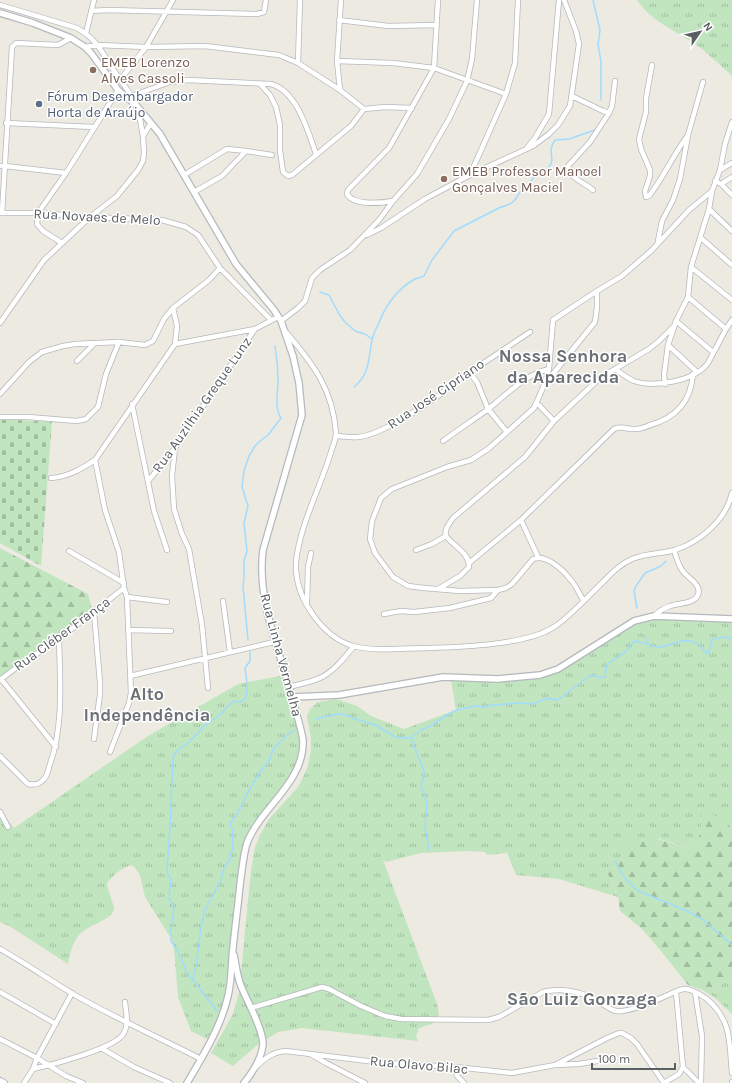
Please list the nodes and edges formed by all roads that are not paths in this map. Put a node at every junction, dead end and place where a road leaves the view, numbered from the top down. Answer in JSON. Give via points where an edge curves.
{"nodes":[{"id":1,"x":94,"y":0,"type":"edge"},
{"id":2,"x":173,"y":0,"type":"edge"},
{"id":3,"x":266,"y":0,"type":"edge"},
{"id":4,"x":300,"y":0,"type":"edge"},
{"id":5,"x":341,"y":0,"type":"edge"},
{"id":6,"x":438,"y":0,"type":"edge"},
{"id":7,"x":477,"y":0,"type":"edge"},
{"id":8,"x":518,"y":0,"type":"edge"},
{"id":9,"x":559,"y":0,"type":"edge"},
{"id":10,"x":564,"y":0,"type":"edge"},
{"id":11,"x":0,"y":5,"type":"edge"},
{"id":12,"x":91,"y":11,"type":"junction"},
{"id":13,"x":18,"y":12,"type":"junction"},
{"id":14,"x":0,"y":13,"type":"edge"},
{"id":15,"x":166,"y":13,"type":"junction"},
{"id":16,"x":35,"y":16,"type":"junction"},
{"id":17,"x":339,"y":20,"type":"junction"},
{"id":18,"x":32,"y":22,"type":"junction"},
{"id":19,"x":436,"y":25,"type":"junction"},
{"id":20,"x":86,"y":33,"type":"junction"},
{"id":21,"x":71,"y":38,"type":"junction"},
{"id":22,"x":98,"y":45,"type":"junction"},
{"id":23,"x":85,"y":47,"type":"junction"},
{"id":24,"x":146,"y":47,"type":"junction"},
{"id":25,"x":337,"y":61,"type":"junction"},
{"id":26,"x":298,"y":63,"type":"junction"},
{"id":27,"x":652,"y":65,"type":"dead end"},
{"id":28,"x":434,"y":68,"type":"junction"},
{"id":29,"x":120,"y":80,"type":"junction"},
{"id":30,"x":468,"y":81,"type":"junction"},
{"id":31,"x":615,"y":81,"type":"dead end"},
{"id":32,"x":703,"y":82,"type":"dead end"},
{"id":33,"x":261,"y":85,"type":"junction"},
{"id":34,"x":118,"y":90,"type":"junction"},
{"id":35,"x":340,"y":90,"type":"junction"},
{"id":36,"x":506,"y":94,"type":"junction"},
{"id":37,"x":129,"y":96,"type":"junction"},
{"id":38,"x":572,"y":96,"type":"junction"},
{"id":39,"x":137,"y":107,"type":"junction"},
{"id":40,"x":412,"y":108,"type":"junction"},
{"id":41,"x":364,"y":109,"type":"junction"},
{"id":42,"x":609,"y":113,"type":"junction"},
{"id":43,"x":732,"y":122,"type":"edge"},
{"id":44,"x":6,"y":123,"type":"junction"},
{"id":45,"x":151,"y":123,"type":"junction"},
{"id":46,"x":94,"y":127,"type":"junction"},
{"id":47,"x":688,"y":135,"type":"junction"},
{"id":48,"x":143,"y":136,"type":"junction"},
{"id":49,"x":526,"y":149,"type":"junction"},
{"id":50,"x":246,"y":150,"type":"junction"},
{"id":51,"x":316,"y":154,"type":"junction"},
{"id":52,"x":272,"y":155,"type":"dead end"},
{"id":53,"x":732,"y":163,"type":"edge"},
{"id":54,"x":3,"y":166,"type":"edge"},
{"id":55,"x":720,"y":170,"type":"junction"},
{"id":56,"x":66,"y":173,"type":"junction"},
{"id":57,"x":184,"y":175,"type":"junction"},
{"id":58,"x":470,"y":175,"type":"junction"},
{"id":59,"x":732,"y":177,"type":"edge"},
{"id":60,"x":715,"y":181,"type":"junction"},
{"id":61,"x":721,"y":184,"type":"junction"},
{"id":62,"x":593,"y":190,"type":"dead end"},
{"id":63,"x":712,"y":191,"type":"junction"},
{"id":64,"x":194,"y":192,"type":"junction"},
{"id":65,"x":732,"y":195,"type":"edge"},
{"id":66,"x":393,"y":201,"type":"junction"},
{"id":67,"x":709,"y":209,"type":"junction"},
{"id":68,"x":1,"y":213,"type":"edge"},
{"id":69,"x":38,"y":213,"type":"junction"},
{"id":70,"x":90,"y":217,"type":"junction"},
{"id":71,"x":732,"y":231,"type":"edge"},
{"id":72,"x":363,"y":236,"type":"junction"},
{"id":73,"x":701,"y":238,"type":"junction"},
{"id":74,"x":658,"y":242,"type":"junction"},
{"id":75,"x":62,"y":243,"type":"junction"},
{"id":76,"x":732,"y":265,"type":"edge"},
{"id":77,"x":220,"y":268,"type":"junction"},
{"id":78,"x":691,"y":268,"type":"junction"},
{"id":79,"x":597,"y":292,"type":"junction"},
{"id":80,"x":688,"y":298,"type":"junction"},
{"id":81,"x":732,"y":300,"type":"edge"},
{"id":82,"x":173,"y":308,"type":"junction"},
{"id":83,"x":280,"y":319,"type":"junction"},
{"id":84,"x":271,"y":320,"type":"junction"},
{"id":85,"x":732,"y":320,"type":"edge"},
{"id":86,"x":676,"y":321,"type":"junction"},
{"id":87,"x":0,"y":323,"type":"edge"},
{"id":88,"x":673,"y":327,"type":"junction"},
{"id":89,"x":254,"y":329,"type":"junction"},
{"id":90,"x":726,"y":329,"type":"junction"},
{"id":91,"x":285,"y":331,"type":"junction"},
{"id":92,"x":530,"y":332,"type":"dead end"},
{"id":93,"x":119,"y":342,"type":"junction"},
{"id":94,"x":94,"y":344,"type":"junction"},
{"id":95,"x":175,"y":344,"type":"junction"},
{"id":96,"x":668,"y":346,"type":"junction"},
{"id":97,"x":713,"y":352,"type":"junction"},
{"id":98,"x":77,"y":361,"type":"dead end"},
{"id":99,"x":549,"y":369,"type":"junction"},
{"id":100,"x":616,"y":369,"type":"junction"},
{"id":101,"x":469,"y":372,"type":"junction"},
{"id":102,"x":695,"y":373,"type":"junction"},
{"id":103,"x":546,"y":383,"type":"junction"},
{"id":104,"x":665,"y":384,"type":"junction"},
{"id":105,"x":0,"y":394,"type":"edge"},
{"id":106,"x":132,"y":404,"type":"junction"},
{"id":107,"x":537,"y":404,"type":"junction"},
{"id":108,"x":488,"y":409,"type":"junction"},
{"id":109,"x":0,"y":417,"type":"edge"},
{"id":110,"x":554,"y":421,"type":"junction"},
{"id":111,"x":507,"y":432,"type":"junction"},
{"id":112,"x":336,"y":436,"type":"junction"},
{"id":113,"x":443,"y":441,"type":"dead end"},
{"id":114,"x":174,"y":448,"type":"junction"},
{"id":115,"x":95,"y":460,"type":"junction"},
{"id":116,"x":51,"y":478,"type":"dead end"},
{"id":117,"x":149,"y":480,"type":"junction"},
{"id":118,"x":732,"y":493,"type":"edge"},
{"id":119,"x":521,"y":520,"type":"junction"},
{"id":120,"x":446,"y":536,"type":"junction"},
{"id":121,"x":167,"y":550,"type":"dead end"},
{"id":122,"x":416,"y":550,"type":"dead end"},
{"id":123,"x":674,"y":550,"type":"junction"},
{"id":124,"x":69,"y":551,"type":"dead end"},
{"id":125,"x":311,"y":553,"type":"dead end"},
{"id":126,"x":538,"y":557,"type":"junction"},
{"id":127,"x":469,"y":563,"type":"junction"},
{"id":128,"x":124,"y":586,"type":"junction"},
{"id":129,"x":438,"y":589,"type":"junction"},
{"id":130,"x":498,"y":590,"type":"junction"},
{"id":131,"x":127,"y":597,"type":"junction"},
{"id":132,"x":223,"y":600,"type":"dead end"},
{"id":133,"x":584,"y":601,"type":"junction"},
{"id":134,"x":167,"y":602,"type":"dead end"},
{"id":135,"x":307,"y":605,"type":"junction"},
{"id":136,"x":94,"y":612,"type":"junction"},
{"id":137,"x":384,"y":614,"type":"dead end"},
{"id":138,"x":654,"y":616,"type":"junction"},
{"id":139,"x":732,"y":619,"type":"edge"},
{"id":140,"x":128,"y":630,"type":"junction"},
{"id":141,"x":171,"y":631,"type":"dead end"},
{"id":142,"x":59,"y":639,"type":"junction"},
{"id":143,"x":274,"y":642,"type":"junction"},
{"id":144,"x":354,"y":646,"type":"junction"},
{"id":145,"x":230,"y":652,"type":"junction"},
{"id":146,"x":205,"y":658,"type":"junction"},
{"id":147,"x":130,"y":676,"type":"junction"},
{"id":148,"x":1,"y":679,"type":"edge"},
{"id":149,"x":289,"y":686,"type":"junction"},
{"id":150,"x":208,"y":688,"type":"dead end"},
{"id":151,"x":292,"y":697,"type":"junction"},
{"id":152,"x":94,"y":739,"type":"dead end"},
{"id":153,"x":56,"y":747,"type":"junction"},
{"id":154,"x":110,"y":752,"type":"dead end"},
{"id":155,"x":0,"y":756,"type":"edge"},
{"id":156,"x":0,"y":812,"type":"edge"},
{"id":157,"x":8,"y":827,"type":"dead end"},
{"id":158,"x":233,"y":946,"type":"junction"},
{"id":159,"x":0,"y":949,"type":"edge"},
{"id":160,"x":0,"y":992,"type":"edge"},
{"id":161,"x":676,"y":992,"type":"junction"},
{"id":162,"x":695,"y":992,"type":"junction"},
{"id":163,"x":72,"y":993,"type":"junction"},
{"id":164,"x":125,"y":1002,"type":"dead end"},
{"id":165,"x":251,"y":1008,"type":"junction"},
{"id":166,"x":56,"y":1024,"type":"junction"},
{"id":167,"x":127,"y":1024,"type":"junction"},
{"id":168,"x":0,"y":1040,"type":"edge"},
{"id":169,"x":101,"y":1048,"type":"junction"},
{"id":170,"x":308,"y":1053,"type":"junction"},
{"id":171,"x":37,"y":1058,"type":"junction"},
{"id":172,"x":201,"y":1059,"type":"junction"},
{"id":173,"x":598,"y":1061,"type":"dead end"},
{"id":174,"x":555,"y":1065,"type":"junction"},
{"id":175,"x":49,"y":1066,"type":"junction"},
{"id":176,"x":455,"y":1067,"type":"junction"},
{"id":177,"x":683,"y":1067,"type":"junction"},
{"id":178,"x":33,"y":1069,"type":"junction"},
{"id":179,"x":732,"y":1073,"type":"edge"},
{"id":180,"x":0,"y":1081,"type":"edge"},
{"id":181,"x":247,"y":1081,"type":"edge"},
{"id":182,"x":4,"y":1083,"type":"edge"},
{"id":183,"x":24,"y":1083,"type":"edge"},
{"id":184,"x":83,"y":1083,"type":"edge"},
{"id":185,"x":170,"y":1083,"type":"edge"},
{"id":186,"x":187,"y":1083,"type":"edge"},
{"id":187,"x":365,"y":1083,"type":"edge"},
{"id":188,"x":464,"y":1083,"type":"edge"},
{"id":189,"x":664,"y":1083,"type":"edge"},
{"id":190,"x":700,"y":1083,"type":"edge"}],
"edges":[{"from":1,"to":12,"type":"street"},
{"from":2,"to":15,"type":"street"},
{"from":3,"to":15,"type":"street","via":[[264,12],[257,14]]},
{"from":4,"to":26,"type":"street"},
{"from":5,"to":17,"type":"street"},
{"from":6,"to":19,"type":"street"},
{"from":7,"to":30,"type":"street"},
{"from":8,"to":36,"type":"street","via":[[515,63]]},
{"from":9,"to":49,"type":"street","via":[[549,114]]},
{"from":10,"to":38,"type":"street","via":[[579,44]]},
{"from":11,"to":13,"type":"street"},
{"from":12,"to":15,"type":"street"},
{"from":12,"to":20,"type":"street"},
{"from":13,"to":16,"type":"street"},
{"from":13,"to":18,"type":"street"},
{"from":14,"to":18,"type":"street","name":"Rua Linha Vermelha"},
{"from":15,"to":24,"type":"street"},
{"from":16,"to":18,"type":"street"},
{"from":16,"to":20,"type":"street"},
{"from":17,"to":19,"type":"street","via":[[388,26]]},
{"from":17,"to":25,"type":"street"},
{"from":18,"to":21,"type":"street","name":"Rua Linha Vermelha"},
{"from":19,"to":28,"type":"street"},
{"from":20,"to":22,"type":"street"},
{"from":21,"to":23,"type":"street","name":"Rua Linha Vermelha"},
{"from":21,"to":44,"type":"street","via":[[58,45],[13,45]]},
{"from":22,"to":23,"type":"street"},
{"from":22,"to":24,"type":"street"},
{"from":22,"to":29,"type":"street"},
{"from":23,"to":34,"type":"street","name":"Rua Linha Vermelha"},
{"from":24,"to":26,"type":"street","via":[[205,46],[280,55]]},
{"from":24,"to":29,"type":"street"},
{"from":25,"to":28,"type":"street","via":[[393,63]]},
{"from":25,"to":35,"type":"street"},
{"from":26,"to":35,"type":"street"},
{"from":27,"to":47,"type":"street","via":[[646,112],[639,139],[650,170],[646,197],[658,185]]},
{"from":28,"to":30,"type":"street"},
{"from":28,"to":40,"type":"street"},
{"from":29,"to":37,"type":"street"},
{"from":30,"to":36,"type":"street"},
{"from":30,"to":66,"type":"street","via":[[449,120],[417,174]]},
{"from":31,"to":42,"type":"street"},
{"from":32,"to":47,"type":"street"},
{"from":33,"to":37,"type":"street","via":[[188,80],[170,82]]},
{"from":33,"to":51,"type":"street","via":[[279,86],[286,93],[305,121]]},
{"from":33,"to":51,"type":"street","via":[[276,106],[283,172],[288,176],[292,174]]},
{"from":34,"to":37,"type":"street","name":"Rua Linha Vermelha"},
{"from":34,"to":46,"type":"street"},
{"from":35,"to":41,"type":"street"},
{"from":36,"to":58,"type":"street"},
{"from":37,"to":39,"type":"street","name":"Rua Linha Vermelha"},
{"from":38,"to":42,"type":"street"},
{"from":38,"to":49,"type":"street","via":[[570,106],[558,125]]},
{"from":39,"to":45,"type":"street","name":"Rua Linha Vermelha"},
{"from":39,"to":48,"type":"street"},
{"from":40,"to":41,"type":"street"},
{"from":40,"to":66,"type":"street","via":[[388,148],[347,194],[362,201]]},
{"from":41,"to":51,"type":"street","via":[[351,126]]},
{"from":42,"to":62,"type":"street","via":[[590,142],[568,166],[573,176]]},
{"from":43,"to":55,"type":"street"},
{"from":44,"to":46,"type":"street"},
{"from":44,"to":54,"type":"street"},
{"from":45,"to":48,"type":"street"},
{"from":45,"to":57,"type":"street","name":"Rua Linha Vermelha"},
{"from":46,"to":56,"type":"street"},
{"from":47,"to":74,"type":"street","via":[[680,179],[662,221]]},
{"from":48,"to":70,"type":"street","via":[[144,153],[134,177],[117,196]]},
{"from":49,"to":58,"type":"street"},
{"from":50,"to":52,"type":"street"},
{"from":50,"to":57,"type":"street","via":[[227,149]]},
{"from":50,"to":64,"type":"street","via":[[222,176]]},
{"from":53,"to":55,"type":"street"},
{"from":54,"to":56,"type":"street"},
{"from":54,"to":68,"type":"street"},
{"from":55,"to":60,"type":"street"},
{"from":56,"to":69,"type":"street"},
{"from":57,"to":64,"type":"street","name":"Rua Linha Vermelha"},
{"from":58,"to":72,"type":"street"},
{"from":59,"to":61,"type":"street"},
{"from":60,"to":61,"type":"street"},
{"from":60,"to":63,"type":"street"},
{"from":61,"to":65,"type":"street"},
{"from":63,"to":67,"type":"street"},
{"from":63,"to":74,"type":"street"},
{"from":64,"to":83,"type":"street","name":"Rua Linha Vermelha","via":[[236,264]]},
{"from":66,"to":72,"type":"street"},
{"from":67,"to":71,"type":"street"},
{"from":67,"to":73,"type":"street"},
{"from":68,"to":69,"type":"street","name":"Rua Novaes de Melo"},
{"from":69,"to":70,"type":"street","name":"Rua Novaes de Melo"},
{"from":69,"to":75,"type":"street","via":[[37,224]]},
{"from":70,"to":75,"type":"street"},
{"from":70,"to":77,"type":"street","name":"Rua Novaes de Melo","via":[[162,220],[186,227],[198,235]]},
{"from":72,"to":83,"type":"street","via":[[350,250],[320,270],[312,278],[305,301]]},
{"from":73,"to":76,"type":"street"},
{"from":73,"to":78,"type":"street"},
{"from":74,"to":79,"type":"street","via":[[622,276]]},
{"from":75,"to":87,"type":"street","via":[[44,260]]},
{"from":77,"to":82,"type":"street","via":[[209,280]]},
{"from":77,"to":84,"type":"street","name":"Rua Novaes de Melo"},
{"from":78,"to":80,"type":"street"},
{"from":78,"to":81,"type":"street"},
{"from":79,"to":99,"type":"street","via":[[553,320]]},
{"from":79,"to":103,"type":"street","via":[[595,322]]},
{"from":80,"to":86,"type":"street"},
{"from":80,"to":90,"type":"street"},
{"from":82,"to":93,"type":"street","via":[[153,341],[145,346]]},
{"from":82,"to":95,"type":"street","via":[[177,326]]},
{"from":83,"to":84,"type":"street"},
{"from":83,"to":91,"type":"street","name":"Rua Linha Vermelha"},
{"from":84,"to":89,"type":"street"},
{"from":85,"to":90,"type":"street"},
{"from":86,"to":88,"type":"street"},
{"from":86,"to":97,"type":"street"},
{"from":88,"to":96,"type":"street"},
{"from":88,"to":100,"type":"street","via":[[649,349]]},
{"from":89,"to":95,"type":"street"},
{"from":89,"to":114,"type":"street","name":"Rua Auzilhia Greque Lunz"},
{"from":90,"to":97,"type":"street"},
{"from":91,"to":112,"type":"street","via":[[308,358],[323,382],[332,403]]},
{"from":91,"to":143,"type":"street","name":"Rua Linha Vermelha","via":[[299,383],[302,415],[263,550],[262,585]]},
{"from":92,"to":101,"type":"street","name":"Rua José Cipriano"},
{"from":93,"to":94,"type":"street"},
{"from":93,"to":109,"type":"street","via":[[106,374],[98,407],[91,416],[77,420]]},
{"from":94,"to":98,"type":"street"},
{"from":94,"to":105,"type":"street","via":[[63,346],[42,352],[28,362]]},
{"from":95,"to":106,"type":"street"},
{"from":96,"to":102,"type":"street"},
{"from":96,"to":104,"type":"street"},
{"from":97,"to":102,"type":"street","via":[[704,368]]},
{"from":99,"to":103,"type":"street"},
{"from":99,"to":108,"type":"street","via":[[521,382]]},
{"from":100,"to":104,"type":"street","via":[[635,381]]},
{"from":100,"to":110,"type":"street","via":[[600,378]]},
{"from":101,"to":108,"type":"street","via":[[477,382]]},
{"from":101,"to":112,"type":"street","name":"Rua José Cipriano","via":[[451,387],[379,432],[358,437]]},
{"from":102,"to":104,"type":"street"},
{"from":102,"to":119,"type":"street","via":[[688,396],[679,411],[658,423],[635,429],[614,429]]},
{"from":103,"to":107,"type":"street"},
{"from":106,"to":115,"type":"street"},
{"from":106,"to":117,"type":"street"},
{"from":107,"to":110,"type":"street"},
{"from":107,"to":111,"type":"street"},
{"from":108,"to":111,"type":"street"},
{"from":108,"to":113,"type":"street"},
{"from":110,"to":120,"type":"street","via":[[525,457],[453,518],[446,528]]},
{"from":111,"to":129,"type":"street","via":[[471,460],[408,481],[381,498],[372,521],[370,539],[375,553],[393,577],[408,586]]},
{"from":112,"to":135,"type":"street","via":[[296,556],[299,587]]},
{"from":114,"to":117,"type":"street","name":"Rua Auzilhia Greque Lunz"},
{"from":114,"to":146,"type":"street","via":[[174,509],[189,549]]},
{"from":115,"to":116,"type":"street","via":[[62,478]]},
{"from":115,"to":128,"type":"street","via":[[105,510],[119,552]]},
{"from":117,"to":121,"type":"street","via":[[154,511]]},
{"from":118,"to":123,"type":"street","via":[[727,508],[708,531]]},
{"from":119,"to":126,"type":"street"},
{"from":119,"to":127,"type":"street"},
{"from":120,"to":122,"type":"street"},
{"from":120,"to":127,"type":"street","via":[[466,556]]},
{"from":123,"to":133,"type":"street","via":[[647,554],[631,560],[615,570]]},
{"from":123,"to":138,"type":"street","via":[[682,571],[697,585],[697,597],[692,601],[670,605]]},
{"from":124,"to":128,"type":"street"},
{"from":125,"to":135,"type":"street"},
{"from":126,"to":130,"type":"street","via":[[533,559],[512,584]]},
{"from":126,"to":133,"type":"street","via":[[546,559],[571,579]]},
{"from":127,"to":129,"type":"street","via":[[467,570]]},
{"from":128,"to":131,"type":"street"},
{"from":128,"to":136,"type":"street","name":"Rua Cléber França"},
{"from":129,"to":130,"type":"street"},
{"from":130,"to":137,"type":"street","via":[[491,598],[450,608]]},
{"from":131,"to":134,"type":"street"},
{"from":131,"to":140,"type":"street"},
{"from":132,"to":145,"type":"street"},
{"from":133,"to":144,"type":"street","via":[[554,627],[526,638],[483,646],[376,649]]},
{"from":135,"to":144,"type":"street","via":[[329,632]]},
{"from":136,"to":142,"type":"street","name":"Rua Cléber França"},
{"from":136,"to":152,"type":"street","via":[[100,694]]},
{"from":138,"to":139,"type":"street"},
{"from":138,"to":151,"type":"street","via":[[634,621],[558,669],[540,675],[498,679],[443,677],[339,695]]},
{"from":140,"to":141,"type":"street"},
{"from":140,"to":147,"type":"street"},
{"from":142,"to":148,"type":"street","name":"Rua Cléber França"},
{"from":142,"to":153,"type":"street","via":[[60,697]]},
{"from":143,"to":145,"type":"street"},
{"from":143,"to":149,"type":"street","name":"Rua Linha Vermelha"},
{"from":144,"to":149,"type":"street","via":[[323,677]]},
{"from":145,"to":146,"type":"street"},
{"from":146,"to":147,"type":"street"},
{"from":146,"to":150,"type":"street"},
{"from":147,"to":154,"type":"street","via":[[129,703]]},
{"from":148,"to":153,"type":"street"},
{"from":149,"to":151,"type":"street","name":"Rua Linha Vermelha"},
{"from":151,"to":158,"type":"street","name":"Rua Linha Vermelha","via":[[303,739],[302,752],[287,785],[258,822],[247,844]]},
{"from":153,"to":155,"type":"street","via":[[46,777],[37,784],[28,784]]},
{"from":156,"to":157,"type":"street"},
{"from":158,"to":165,"type":"street","name":"Rua Olavo Bilac","via":[[240,985]]},
{"from":158,"to":172,"type":"street","name":"Rua Linha Vermelha","via":[[228,996],[215,1034]]},
{"from":159,"to":163,"type":"street"},
{"from":160,"to":166,"type":"street"},
{"from":161,"to":162,"type":"street","via":[[683,989]]},
{"from":161,"to":165,"type":"street","via":[[617,1012],[581,992],[549,991],[499,1017],[488,1020],[402,1019],[385,1016],[322,987]]},
{"from":161,"to":177,"type":"street"},
{"from":162,"to":179,"type":"street","via":[[713,1004],[729,1027]]},
{"from":162,"to":190,"type":"street","via":[[702,1036]]},
{"from":163,"to":166,"type":"street"},
{"from":163,"to":167,"type":"street"},
{"from":164,"to":167,"type":"street"},
{"from":165,"to":181,"type":"street","name":"Rua Olavo Bilac","via":[[263,1044]]},
{"from":166,"to":171,"type":"street"},
{"from":167,"to":169,"type":"street","via":[[120,1039]]},
{"from":167,"to":172,"type":"street"},
{"from":168,"to":171,"type":"street"},
{"from":169,"to":175,"type":"street"},
{"from":169,"to":185,"type":"street","via":[[134,1067]]},
{"from":170,"to":176,"type":"street","name":"Rua Olavo Bilac","via":[[384,1063]]},
{"from":170,"to":181,"type":"street","name":"Rua Olavo Bilac","via":[[286,1051],[272,1054],[264,1059]]},
{"from":170,"to":187,"type":"street"},
{"from":171,"to":175,"type":"street"},
{"from":171,"to":178,"type":"street"},
{"from":172,"to":186,"type":"street","name":"Rua Linha Vermelha"},
{"from":173,"to":174,"type":"street","name":"Rua Olavo Bilac"},
{"from":174,"to":176,"type":"street","name":"Rua Olavo Bilac","via":[[512,1073]]},
{"from":174,"to":189,"type":"street","via":[[622,1033],[637,1044]]},
{"from":175,"to":178,"type":"street"},
{"from":175,"to":184,"type":"street"},
{"from":176,"to":188,"type":"street","via":[[457,1076]]},
{"from":177,"to":189,"type":"street","via":[[679,1074]]},
{"from":177,"to":190,"type":"street"},
{"from":178,"to":183,"type":"street"},
{"from":180,"to":182,"type":"main road"}]}
